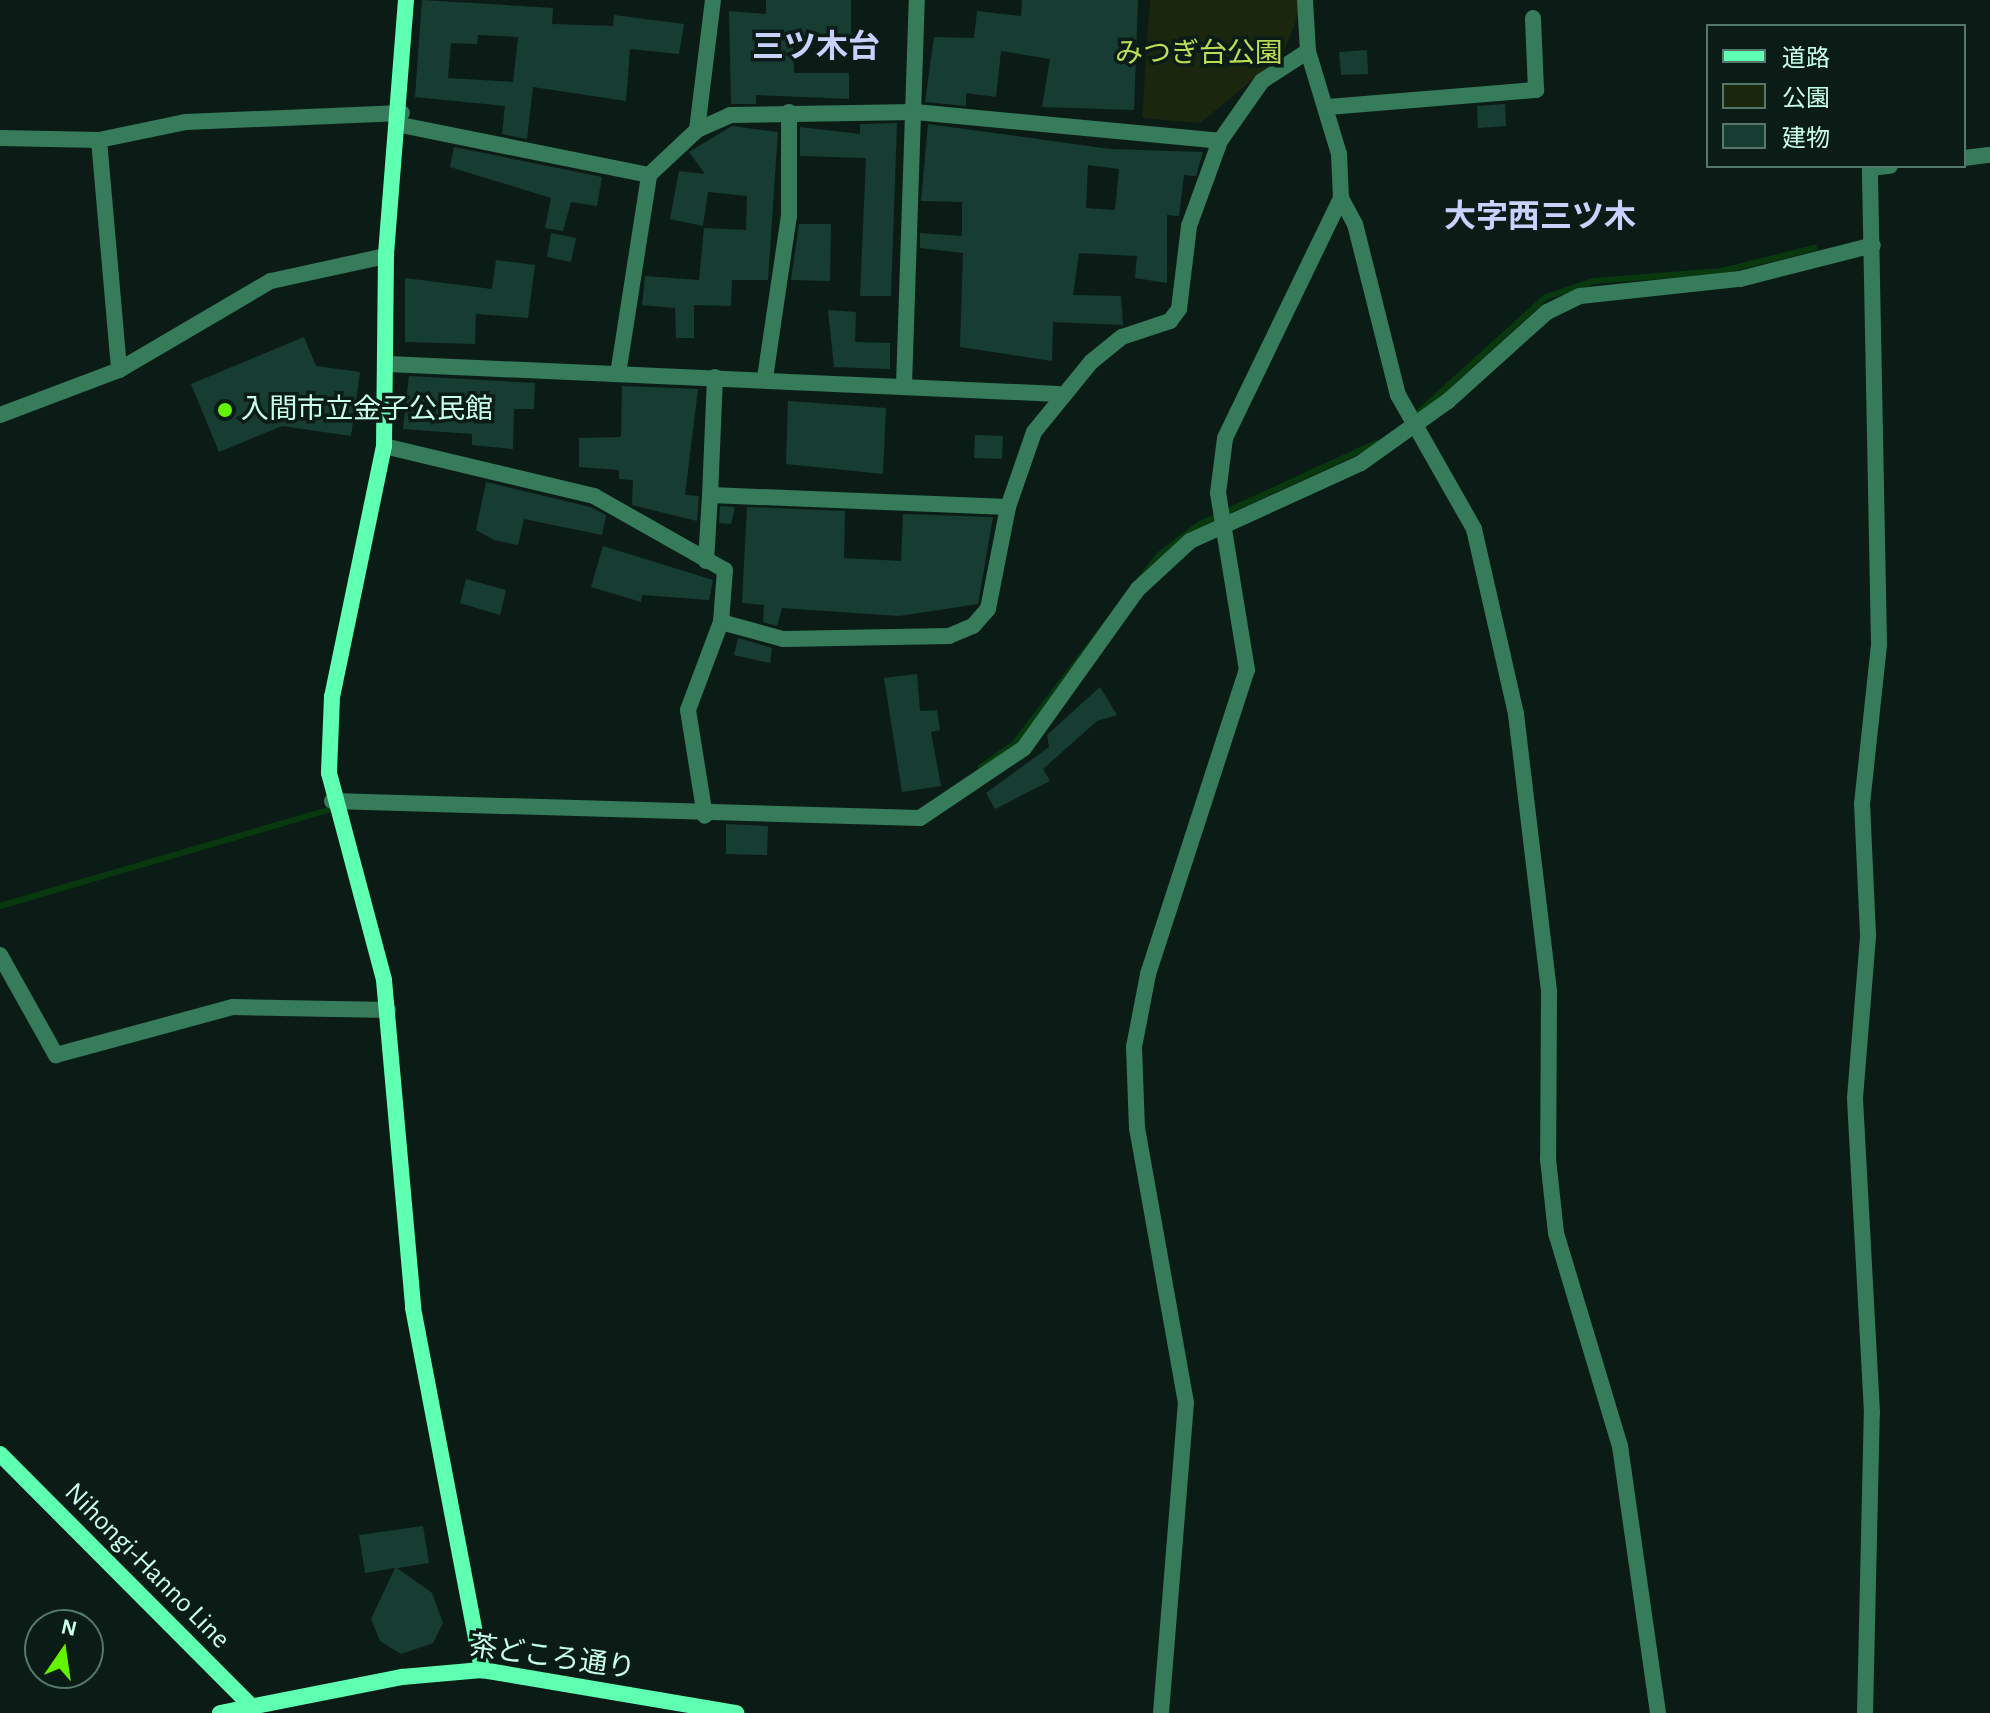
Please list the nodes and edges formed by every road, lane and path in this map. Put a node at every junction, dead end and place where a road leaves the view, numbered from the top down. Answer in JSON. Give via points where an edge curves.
{"nodes":[{"id":1,"x":406,"y":0,"type":"edge"},
{"id":2,"x":713,"y":0,"type":"edge"},
{"id":3,"x":917,"y":0,"type":"edge"},
{"id":4,"x":1305,"y":0,"type":"edge"},
{"id":5,"x":1533,"y":18,"type":"dead end"},
{"id":6,"x":1308,"y":51,"type":"junction"},
{"id":7,"x":1328,"y":107,"type":"junction"},
{"id":8,"x":789,"y":112,"type":"junction"},
{"id":9,"x":915,"y":112,"type":"junction"},
{"id":10,"x":402,"y":119,"type":"junction"},
{"id":11,"x":697,"y":130,"type":"junction"},
{"id":12,"x":0,"y":138,"type":"edge"},
{"id":13,"x":99,"y":140,"type":"junction"},
{"id":14,"x":1220,"y":141,"type":"junction"},
{"id":15,"x":1990,"y":155,"type":"edge"},
{"id":16,"x":1966,"y":158,"type":"edge"},
{"id":17,"x":1870,"y":168,"type":"edge"},
{"id":18,"x":649,"y":175,"type":"junction"},
{"id":19,"x":1341,"y":198,"type":"junction"},
{"id":20,"x":1873,"y":245,"type":"junction"},
{"id":21,"x":386,"y":256,"type":"junction"},
{"id":22,"x":388,"y":364,"type":"junction"},
{"id":23,"x":119,"y":370,"type":"junction"},
{"id":24,"x":618,"y":374,"type":"junction"},
{"id":25,"x":715,"y":377,"type":"junction"},
{"id":26,"x":765,"y":378,"type":"junction"},
{"id":27,"x":904,"y":385,"type":"junction"},
{"id":28,"x":1058,"y":394,"type":"junction"},
{"id":29,"x":0,"y":415,"type":"edge"},
{"id":30,"x":1414,"y":427,"type":"junction"},
{"id":31,"x":384,"y":446,"type":"junction"},
{"id":32,"x":710,"y":495,"type":"junction"},
{"id":33,"x":1008,"y":507,"type":"junction"},
{"id":34,"x":1222,"y":526,"type":"junction"},
{"id":35,"x":706,"y":561,"type":"junction"},
{"id":36,"x":721,"y":622,"type":"junction"},
{"id":37,"x":332,"y":801,"type":"junction"},
{"id":38,"x":705,"y":816,"type":"junction"},
{"id":39,"x":0,"y":955,"type":"edge"},
{"id":40,"x":388,"y":1010,"type":"junction"},
{"id":41,"x":0,"y":1454,"type":"edge"},
{"id":42,"x":482,"y":1670,"type":"junction"},
{"id":43,"x":253,"y":1708,"type":"edge"},
{"id":44,"x":220,"y":1713,"type":"edge"},
{"id":45,"x":736,"y":1713,"type":"edge"},
{"id":46,"x":1161,"y":1713,"type":"edge"},
{"id":47,"x":1658,"y":1713,"type":"edge"},
{"id":48,"x":1865,"y":1713,"type":"edge"}],
"edges":[{"from":1,"to":10,"type":"street"},
{"from":2,"to":11,"type":"street"},
{"from":3,"to":9,"type":"street"},
{"from":4,"to":6,"type":"street"},
{"from":5,"to":7,"type":"street","via":[[1536,90]]},
{"from":6,"to":7,"type":"street"},
{"from":6,"to":14,"type":"street","via":[[1262,81]]},
{"from":7,"to":19,"type":"street"},
{"from":8,"to":9,"type":"street"},
{"from":8,"to":11,"type":"street","via":[[730,115]]},
{"from":8,"to":26,"type":"street","via":[[789,216]]},
{"from":9,"to":14,"type":"street"},
{"from":9,"to":27,"type":"street"},
{"from":10,"to":13,"type":"street","via":[[186,122]]},
{"from":10,"to":18,"type":"street"},
{"from":10,"to":21,"type":"street"},
{"from":11,"to":18,"type":"street"},
{"from":12,"to":13,"type":"street"},
{"from":13,"to":23,"type":"street"},
{"from":14,"to":28,"type":"street","via":[[1189,226],[1179,309],[1170,321],[1122,337]]},
{"from":15,"to":16,"type":"street"},
{"from":17,"to":20,"type":"street"},
{"from":18,"to":24,"type":"street"},
{"from":19,"to":30,"type":"street"},
{"from":19,"to":34,"type":"street","via":[[1233,412],[1220,462]]},
{"from":20,"to":30,"type":"street","via":[[1740,279],[1580,296],[1547,312]]},
{"from":20,"to":48,"type":"street","via":[[1879,644],[1862,804],[1868,935],[1855,1098],[1872,1398]]},
{"from":21,"to":22,"type":"street"},
{"from":21,"to":23,"type":"street","via":[[271,281]]},
{"from":22,"to":24,"type":"street"},
{"from":22,"to":31,"type":"street"},
{"from":23,"to":29,"type":"street"},
{"from":24,"to":25,"type":"street"},
{"from":25,"to":26,"type":"street"},
{"from":25,"to":32,"type":"street"},
{"from":26,"to":27,"type":"street"},
{"from":27,"to":28,"type":"street"},
{"from":28,"to":33,"type":"street","via":[[1034,432]]},
{"from":30,"to":34,"type":"street","via":[[1361,463]]},
{"from":30,"to":47,"type":"street","via":[[1474,529],[1516,714],[1549,992],[1548,1159],[1556,1233],[1620,1446]]},
{"from":31,"to":35,"type":"street","via":[[594,496]]},
{"from":31,"to":37,"type":"street","via":[[332,697]]},
{"from":32,"to":33,"type":"street"},
{"from":32,"to":35,"type":"street"},
{"from":33,"to":36,"type":"street","via":[[988,609],[949,636],[783,639]]},
{"from":34,"to":38,"type":"street","via":[[1154,572],[1024,748],[948,804],[920,818],[881,822]]},
{"from":34,"to":46,"type":"street","via":[[1247,670],[1148,974],[1134,1047],[1137,1129],[1186,1403]]},
{"from":35,"to":36,"type":"street","via":[[725,570]]},
{"from":36,"to":38,"type":"street","via":[[688,710]]},
{"from":37,"to":38,"type":"street"},
{"from":37,"to":40,"type":"street","via":[[377,941]]},
{"from":39,"to":40,"type":"street","via":[[56,1055],[233,1007]]},
{"from":40,"to":42,"type":"street","via":[[413,1308]]},
{"from":41,"to":43,"type":"street","name":"Nihongi-Hanno Line"},
{"from":42,"to":43,"type":"street","name":"茶どころ通り"},
{"from":42,"to":45,"type":"street","name":"茶どころ通り"},
{"from":43,"to":44,"type":"street","name":"茶どころ通り"}]}
